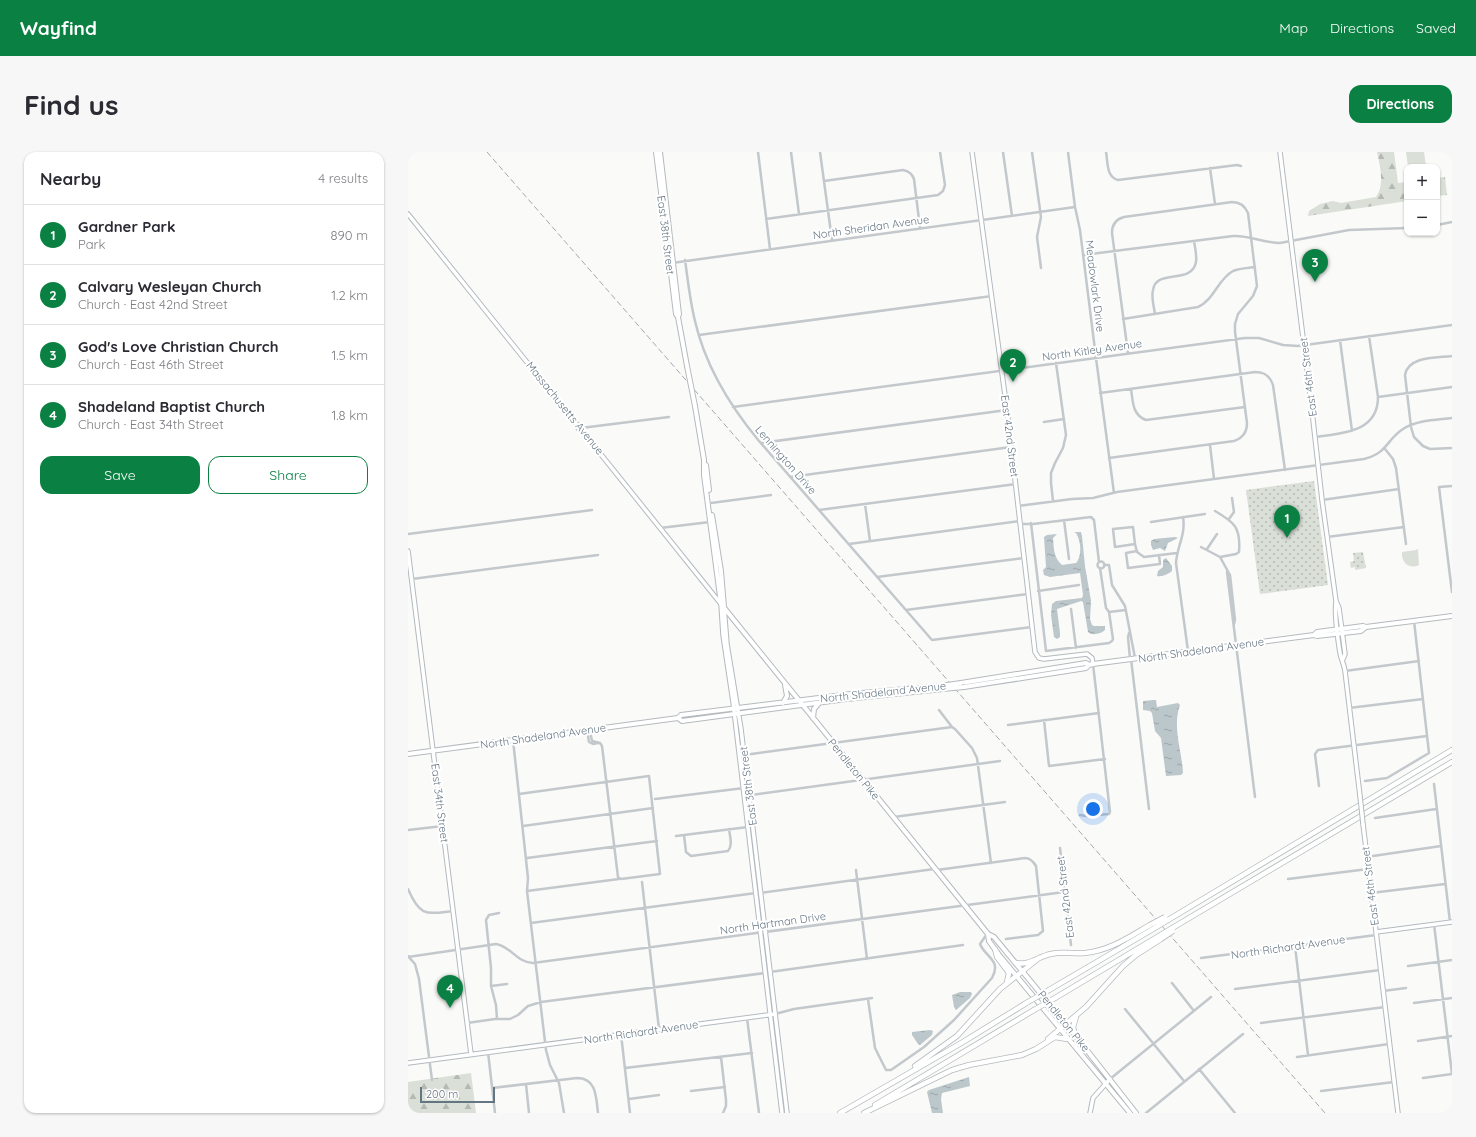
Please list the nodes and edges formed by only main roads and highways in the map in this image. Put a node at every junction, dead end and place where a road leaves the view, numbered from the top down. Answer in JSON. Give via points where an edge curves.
{"nodes":[{"id":1,"x":656,"y":152,"type":"edge"},
{"id":2,"x":660,"y":152,"type":"edge"},
{"id":3,"x":972,"y":152,"type":"edge"},
{"id":4,"x":1280,"y":152,"type":"edge"},
{"id":5,"x":408,"y":214,"type":"edge"},
{"id":6,"x":671,"y":263,"type":"junction"},
{"id":7,"x":704,"y":460,"type":"junction"},
{"id":8,"x":408,"y":552,"type":"edge"},
{"id":9,"x":722,"y":606,"type":"junction"},
{"id":10,"x":1452,"y":616,"type":"edge"},
{"id":11,"x":1340,"y":631,"type":"junction"},
{"id":12,"x":1091,"y":665,"type":"junction"},
{"id":13,"x":785,"y":683,"type":"junction"},
{"id":14,"x":941,"y":688,"type":"junction"},
{"id":15,"x":799,"y":701,"type":"junction"},
{"id":16,"x":782,"y":703,"type":"junction"},
{"id":17,"x":820,"y":703,"type":"junction"},
{"id":18,"x":803,"y":705,"type":"junction"},
{"id":19,"x":736,"y":708,"type":"junction"},
{"id":20,"x":737,"y":713,"type":"junction"},
{"id":21,"x":678,"y":718,"type":"junction"},
{"id":22,"x":813,"y":718,"type":"junction"},
{"id":23,"x":1452,"y":750,"type":"edge"},
{"id":24,"x":434,"y":751,"type":"junction"},
{"id":25,"x":408,"y":754,"type":"edge"},
{"id":26,"x":1452,"y":762,"type":"edge"},
{"id":27,"x":746,"y":787,"type":"junction"},
{"id":28,"x":747,"y":795,"type":"junction"},
{"id":29,"x":758,"y":893,"type":"junction"},
{"id":30,"x":1451,"y":922,"type":"edge"},
{"id":31,"x":1151,"y":927,"type":"junction"},
{"id":32,"x":1376,"y":933,"type":"junction"},
{"id":33,"x":988,"y":934,"type":"junction"},
{"id":34,"x":1160,"y":937,"type":"junction"},
{"id":35,"x":995,"y":949,"type":"junction"},
{"id":36,"x":1039,"y":958,"type":"junction"},
{"id":37,"x":1016,"y":963,"type":"junction"},
{"id":38,"x":1023,"y":971,"type":"junction"},
{"id":39,"x":768,"y":972,"type":"junction"},
{"id":40,"x":1017,"y":976,"type":"junction"},
{"id":41,"x":1004,"y":987,"type":"junction"},
{"id":42,"x":775,"y":1014,"type":"junction"},
{"id":43,"x":770,"y":1015,"type":"junction"},
{"id":44,"x":1077,"y":1015,"type":"junction"},
{"id":45,"x":1066,"y":1024,"type":"junction"},
{"id":46,"x":1059,"y":1029,"type":"junction"},
{"id":47,"x":1075,"y":1035,"type":"junction"},
{"id":48,"x":1067,"y":1039,"type":"junction"},
{"id":49,"x":1042,"y":1044,"type":"junction"},
{"id":50,"x":471,"y":1054,"type":"junction"},
{"id":51,"x":408,"y":1063,"type":"edge"},
{"id":52,"x":1110,"y":1079,"type":"junction"},
{"id":53,"x":892,"y":1082,"type":"junction"},
{"id":54,"x":1105,"y":1083,"type":"junction"},
{"id":55,"x":782,"y":1113,"type":"edge"},
{"id":56,"x":787,"y":1113,"type":"edge"},
{"id":57,"x":840,"y":1113,"type":"edge"},
{"id":58,"x":863,"y":1113,"type":"edge"},
{"id":59,"x":1090,"y":1113,"type":"edge"},
{"id":60,"x":1130,"y":1113,"type":"edge"},
{"id":61,"x":1136,"y":1113,"type":"edge"},
{"id":62,"x":1398,"y":1113,"type":"edge"}],
"edges":[{"from":1,"to":6,"type":"main road","name":"East 38th Street"},
{"from":2,"to":6,"type":"main road","name":"East 38th Street"},
{"from":3,"to":12,"type":"main road","name":"East 42nd Street","via":[[1007,410],[1035,652],[1038,658],[1044,660],[1087,654],[1092,658]]},
{"from":4,"to":11,"type":"main road","name":"East 46th Street"},
{"from":5,"to":9,"type":"main road","name":"Massachusetts Avenue"},
{"from":6,"to":7,"type":"main road","name":"East 38th Street","bridge":true,"via":[[676,314]]},
{"from":7,"to":9,"type":"main road","name":"East 38th Street","via":[[721,571]]},
{"from":7,"to":9,"type":"main road","name":"East 38th Street"},
{"from":8,"to":24,"type":"main road","name":"East 34th Street"},
{"from":9,"to":13,"type":"main road","name":"Pendleton Pike"},
{"from":9,"to":19,"type":"main road","name":"East 38th Street","via":[[723,635]]},
{"from":10,"to":11,"type":"main road","name":"North Shadeland Avenue","via":[[1366,628],[1361,631]]},
{"from":11,"to":12,"type":"main road","name":"North Shadeland Avenue","via":[[1317,637],[1314,635]]},
{"from":11,"to":32,"type":"main road","name":"East 46th Street","bridge":true,"via":[[1340,654],[1345,671]]},
{"from":12,"to":14,"type":"main road","name":"North Shadeland Avenue","bridge":true,"via":[[1086,663],[1065,666]]},
{"from":13,"to":15,"type":"main road","name":"Pendleton Pike"},
{"from":13,"to":16,"type":"main road","via":[[788,695]]},
{"from":14,"to":15,"type":"main road","name":"North Shadeland Avenue","via":[[851,694]]},
{"from":14,"to":17,"type":"main road","name":"North Shadeland Avenue"},
{"from":15,"to":16,"type":"main road","name":"North Shadeland Avenue"},
{"from":15,"to":18,"type":"main road","name":"Pendleton Pike"},
{"from":16,"to":19,"type":"main road","name":"North Shadeland Avenue"},
{"from":17,"to":18,"type":"main road","name":"North Shadeland Avenue"},
{"from":17,"to":22,"type":"main road","via":[[814,709]]},
{"from":18,"to":20,"type":"main road","name":"North Shadeland Avenue"},
{"from":18,"to":22,"type":"main road","name":"Pendleton Pike"},
{"from":19,"to":20,"type":"main road","name":"East 38th Street"},
{"from":19,"to":21,"type":"main road","name":"North Shadeland Avenue","via":[[681,715]]},
{"from":20,"to":21,"type":"main road","name":"North Shadeland Avenue","via":[[682,721]]},
{"from":20,"to":27,"type":"main road","name":"East 38th Street"},
{"from":20,"to":27,"type":"main road","name":"East 38th Street"},
{"from":21,"to":24,"type":"main road","name":"North Shadeland Avenue"},
{"from":22,"to":33,"type":"main road","name":"Pendleton Pike"},
{"from":23,"to":31,"type":"highway","bridge":true},
{"from":24,"to":25,"type":"main road","name":"North Shadeland Avenue"},
{"from":24,"to":50,"type":"main road","name":"East 34th Street"},
{"from":26,"to":34,"type":"highway","bridge":true},
{"from":27,"to":28,"type":"main road","name":"East 38th Street"},
{"from":28,"to":29,"type":"main road","name":"East 38th Street"},
{"from":28,"to":29,"type":"main road","name":"East 38th Street","via":[[748,827]]},
{"from":29,"to":39,"type":"main road","name":"East 38th Street"},
{"from":30,"to":32,"type":"main road","name":"North Richardt Avenue"},
{"from":31,"to":36,"type":"highway","via":[[1103,950],[1054,953]]},
{"from":31,"to":53,"type":"highway","bridge":true,"via":[[963,1042]]},
{"from":32,"to":62,"type":"main road","name":"East 46th Street"},
{"from":33,"to":35,"type":"main road","name":"Pendleton Pike","via":[[989,941]]},
{"from":33,"to":37,"type":"main road","name":"Pendleton Pike","via":[[994,937]]},
{"from":34,"to":44,"type":"highway","via":[[1123,966]]},
{"from":34,"to":58,"type":"highway","bridge":true},
{"from":35,"to":40,"type":"main road","name":"Pendleton Pike"},
{"from":35,"to":41,"type":"highway","via":[[997,957],[1009,973]]},
{"from":36,"to":37,"type":"highway","via":[[1026,963]]},
{"from":36,"to":38,"type":"highway"},
{"from":37,"to":38,"type":"main road","name":"Pendleton Pike"},
{"from":38,"to":40,"type":"highway"},
{"from":38,"to":45,"type":"main road","name":"Pendleton Pike"},
{"from":39,"to":42,"type":"main road","name":"East 38th Street"},
{"from":39,"to":43,"type":"main road","name":"East 38th Street"},
{"from":40,"to":41,"type":"highway"},
{"from":40,"to":46,"type":"main road","name":"Pendleton Pike"},
{"from":41,"to":53,"type":"highway","via":[[957,1036]]},
{"from":42,"to":43,"type":"main road","name":"North Richardt Avenue"},
{"from":42,"to":56,"type":"main road","name":"East 38th Street"},
{"from":43,"to":50,"type":"main road","name":"North Richardt Avenue"},
{"from":43,"to":55,"type":"main road","name":"East 38th Street"},
{"from":44,"to":45,"type":"highway"},
{"from":44,"to":47,"type":"highway","via":[[1073,1027]]},
{"from":45,"to":46,"type":"highway"},
{"from":45,"to":47,"type":"main road","name":"Pendleton Pike"},
{"from":46,"to":48,"type":"main road","name":"Pendleton Pike"},
{"from":46,"to":49,"type":"highway"},
{"from":47,"to":52,"type":"main road","name":"Pendleton Pike"},
{"from":48,"to":49,"type":"highway","via":[[1059,1037]]},
{"from":48,"to":54,"type":"main road","name":"Pendleton Pike"},
{"from":49,"to":58,"type":"highway","via":[[1018,1056],[952,1070]]},
{"from":50,"to":51,"type":"main road","name":"North Richardt Avenue"},
{"from":52,"to":54,"type":"main road"},
{"from":52,"to":61,"type":"main road","name":"Pendleton Pike"},
{"from":53,"to":57,"type":"highway"},
{"from":54,"to":59,"type":"main road","via":[[1093,1098]]},
{"from":54,"to":60,"type":"main road","name":"Pendleton Pike"}]}
